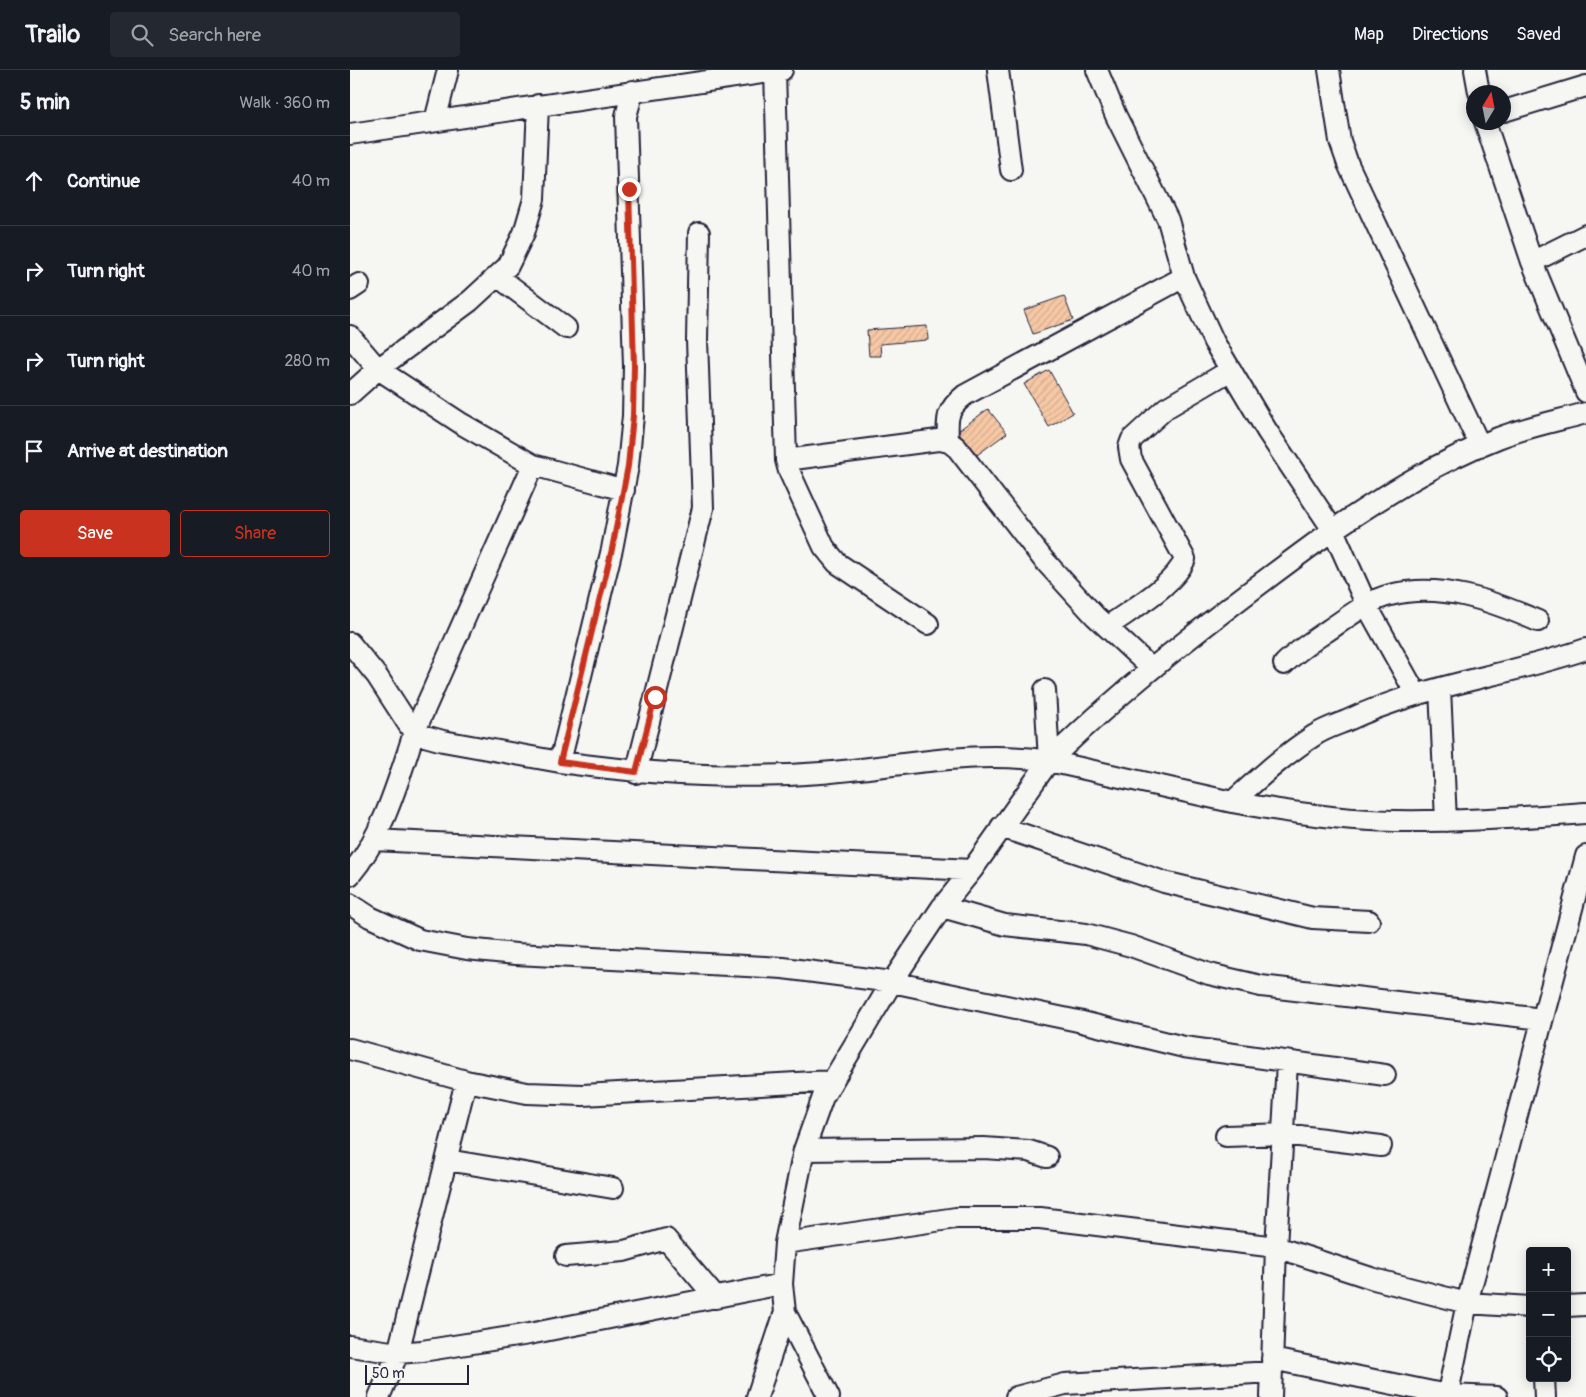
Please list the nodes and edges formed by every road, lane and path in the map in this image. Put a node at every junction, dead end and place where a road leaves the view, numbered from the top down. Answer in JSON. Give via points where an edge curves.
{"nodes":[{"id":1,"x":448,"y":70,"type":"edge"},
{"id":2,"x":779,"y":70,"type":"edge"},
{"id":3,"x":998,"y":70,"type":"edge"},
{"id":4,"x":1097,"y":70,"type":"edge"},
{"id":5,"x":1329,"y":70,"type":"edge"},
{"id":6,"x":1474,"y":70,"type":"edge"},
{"id":7,"x":1583,"y":70,"type":"edge"},
{"id":8,"x":1586,"y":79,"type":"edge"},
{"id":9,"x":1477,"y":85,"type":"edge"},
{"id":10,"x":1586,"y":86,"type":"edge"},
{"id":11,"x":633,"y":91,"type":"junction"},
{"id":12,"x":538,"y":106,"type":"junction"},
{"id":13,"x":1511,"y":109,"type":"edge"},
{"id":14,"x":435,"y":121,"type":"junction"},
{"id":15,"x":1488,"y":130,"type":"edge"},
{"id":16,"x":350,"y":134,"type":"edge"},
{"id":17,"x":1011,"y":170,"type":"dead end"},
{"id":18,"x":699,"y":233,"type":"dead end"},
{"id":19,"x":1586,"y":235,"type":"edge"},
{"id":20,"x":1532,"y":262,"type":"junction"},
{"id":21,"x":497,"y":276,"type":"junction"},
{"id":22,"x":1184,"y":277,"type":"junction"},
{"id":23,"x":566,"y":328,"type":"dead end"},
{"id":24,"x":350,"y":336,"type":"edge"},
{"id":25,"x":378,"y":369,"type":"junction"},
{"id":26,"x":1231,"y":370,"type":"junction"},
{"id":27,"x":1586,"y":392,"type":"edge"},
{"id":28,"x":350,"y":394,"type":"edge"},
{"id":29,"x":1586,"y":413,"type":"edge"},
{"id":30,"x":948,"y":441,"type":"junction"},
{"id":31,"x":1480,"y":446,"type":"junction"},
{"id":32,"x":786,"y":460,"type":"junction"},
{"id":33,"x":533,"y":465,"type":"junction"},
{"id":34,"x":624,"y":490,"type":"junction"},
{"id":35,"x":1332,"y":530,"type":"junction"},
{"id":36,"x":1367,"y":606,"type":"junction"},
{"id":37,"x":1538,"y":621,"type":"dead end"},
{"id":38,"x":928,"y":624,"type":"dead end"},
{"id":39,"x":1107,"y":627,"type":"junction"},
{"id":40,"x":350,"y":643,"type":"edge"},
{"id":41,"x":1586,"y":649,"type":"edge"},
{"id":42,"x":1284,"y":664,"type":"dead end"},
{"id":43,"x":1151,"y":668,"type":"junction"},
{"id":44,"x":1440,"y":688,"type":"junction"},
{"id":45,"x":1045,"y":690,"type":"dead end"},
{"id":46,"x":1416,"y":694,"type":"junction"},
{"id":47,"x":414,"y":733,"type":"junction"},
{"id":48,"x":1048,"y":761,"type":"junction"},
{"id":49,"x":560,"y":762,"type":"junction"},
{"id":50,"x":636,"y":772,"type":"junction"},
{"id":51,"x":1232,"y":802,"type":"junction"},
{"id":52,"x":1586,"y":813,"type":"edge"},
{"id":53,"x":1446,"y":821,"type":"junction"},
{"id":54,"x":1002,"y":827,"type":"junction"},
{"id":55,"x":374,"y":840,"type":"junction"},
{"id":56,"x":1586,"y":856,"type":"edge"},
{"id":57,"x":972,"y":870,"type":"junction"},
{"id":58,"x":350,"y":876,"type":"edge"},
{"id":59,"x":350,"y":904,"type":"edge"},
{"id":60,"x":942,"y":907,"type":"junction"},
{"id":61,"x":1369,"y":920,"type":"dead end"},
{"id":62,"x":892,"y":982,"type":"junction"},
{"id":63,"x":1542,"y":1019,"type":"junction"},
{"id":64,"x":350,"y":1051,"type":"edge"},
{"id":65,"x":1287,"y":1063,"type":"junction"},
{"id":66,"x":1385,"y":1075,"type":"dead end"},
{"id":67,"x":832,"y":1081,"type":"junction"},
{"id":68,"x":466,"y":1082,"type":"junction"},
{"id":69,"x":1283,"y":1134,"type":"junction"},
{"id":70,"x":1226,"y":1136,"type":"dead end"},
{"id":71,"x":1382,"y":1146,"type":"dead end"},
{"id":72,"x":804,"y":1150,"type":"junction"},
{"id":73,"x":1047,"y":1157,"type":"dead end"},
{"id":74,"x":447,"y":1160,"type":"junction"},
{"id":75,"x":613,"y":1188,"type":"dead end"},
{"id":76,"x":785,"y":1243,"type":"junction"},
{"id":77,"x":1276,"y":1247,"type":"junction"},
{"id":78,"x":566,"y":1256,"type":"dead end"},
{"id":79,"x":782,"y":1284,"type":"junction"},
{"id":80,"x":716,"y":1298,"type":"junction"},
{"id":81,"x":1466,"y":1304,"type":"junction"},
{"id":82,"x":1586,"y":1305,"type":"edge"},
{"id":83,"x":1571,"y":1306,"type":"edge"},
{"id":84,"x":1526,"y":1307,"type":"edge"},
{"id":85,"x":785,"y":1312,"type":"junction"},
{"id":86,"x":350,"y":1346,"type":"edge"},
{"id":87,"x":398,"y":1353,"type":"junction"},
{"id":88,"x":1272,"y":1366,"type":"junction"},
{"id":89,"x":1544,"y":1382,"type":"edge"},
{"id":90,"x":1447,"y":1396,"type":"edge"},
{"id":91,"x":379,"y":1397,"type":"edge"},
{"id":92,"x":757,"y":1397,"type":"edge"},
{"id":93,"x":829,"y":1397,"type":"edge"},
{"id":94,"x":1016,"y":1397,"type":"edge"},
{"id":95,"x":1271,"y":1397,"type":"edge"},
{"id":96,"x":1497,"y":1397,"type":"edge"},
{"id":97,"x":1545,"y":1397,"type":"edge"}],
"edges":[{"from":1,"to":14,"type":"street"},
{"from":2,"to":11,"type":"street"},
{"from":2,"to":32,"type":"street"},
{"from":3,"to":17,"type":"street"},
{"from":4,"to":22,"type":"street","via":[[1116,116],[1168,220]]},
{"from":5,"to":31,"type":"street","via":[[1340,141],[1348,164]]},
{"from":6,"to":9,"type":"street"},
{"from":7,"to":8,"type":"street"},
{"from":10,"to":13,"type":"street"},
{"from":11,"to":12,"type":"street"},
{"from":11,"to":34,"type":"street","via":[[626,116],[634,366]]},
{"from":12,"to":14,"type":"street"},
{"from":12,"to":21,"type":"street","via":[[534,199],[524,233],[508,266]]},
{"from":14,"to":16,"type":"street"},
{"from":15,"to":20,"type":"street"},
{"from":18,"to":50,"type":"street","via":[[697,340],[703,508]]},
{"from":19,"to":20,"type":"street"},
{"from":20,"to":27,"type":"street"},
{"from":21,"to":23,"type":"street"},
{"from":21,"to":25,"type":"street","via":[[470,301]]},
{"from":22,"to":26,"type":"street","via":[[1214,342]]},
{"from":22,"to":30,"type":"street","via":[[965,395],[953,404],[947,418]]},
{"from":24,"to":25,"type":"street"},
{"from":25,"to":28,"type":"street"},
{"from":25,"to":33,"type":"street","via":[[462,424]]},
{"from":26,"to":35,"type":"street","via":[[1267,432]]},
{"from":26,"to":39,"type":"street","via":[[1166,408],[1132,439],[1129,447],[1131,459],[1185,559],[1169,581]]},
{"from":29,"to":31,"type":"street","via":[[1499,437]]},
{"from":30,"to":32,"type":"street"},
{"from":30,"to":39,"type":"street","via":[[957,448],[1043,559]]},
{"from":31,"to":35,"type":"street","via":[[1387,494]]},
{"from":32,"to":38,"type":"street","via":[[824,547],[837,563]]},
{"from":33,"to":34,"type":"street"},
{"from":33,"to":47,"type":"street"},
{"from":34,"to":49,"type":"street"},
{"from":35,"to":36,"type":"street"},
{"from":35,"to":43,"type":"street"},
{"from":36,"to":37,"type":"street","via":[[1389,595],[1424,590],[1461,594],[1502,605]]},
{"from":36,"to":42,"type":"street","via":[[1296,652]]},
{"from":36,"to":46,"type":"street"},
{"from":39,"to":43,"type":"street"},
{"from":40,"to":47,"type":"street","via":[[377,676]]},
{"from":41,"to":44,"type":"street","via":[[1551,661]]},
{"from":43,"to":48,"type":"street"},
{"from":44,"to":46,"type":"street"},
{"from":44,"to":53,"type":"street"},
{"from":45,"to":48,"type":"street"},
{"from":46,"to":51,"type":"street","via":[[1370,709],[1316,734]]},
{"from":47,"to":49,"type":"street"},
{"from":47,"to":55,"type":"street","via":[[398,783]]},
{"from":48,"to":50,"type":"street","via":[[997,757],[738,777]]},
{"from":48,"to":51,"type":"street"},
{"from":48,"to":54,"type":"street"},
{"from":49,"to":50,"type":"street"},
{"from":51,"to":53,"type":"street","via":[[1292,813],[1393,821]]},
{"from":52,"to":53,"type":"street"},
{"from":54,"to":57,"type":"street"},
{"from":54,"to":61,"type":"street","via":[[1164,882],[1313,918]]},
{"from":55,"to":57,"type":"street"},
{"from":55,"to":58,"type":"street"},
{"from":56,"to":63,"type":"street"},
{"from":57,"to":60,"type":"street"},
{"from":59,"to":62,"type":"street","via":[[370,918],[420,940],[467,949],[783,968]]},
{"from":60,"to":62,"type":"street"},
{"from":60,"to":63,"type":"street","via":[[1005,925],[1086,934],[1131,946],[1209,974],[1261,986]]},
{"from":62,"to":65,"type":"street","via":[[1184,1047]]},
{"from":62,"to":67,"type":"street"},
{"from":63,"to":81,"type":"street"},
{"from":64,"to":68,"type":"street"},
{"from":65,"to":66,"type":"street"},
{"from":65,"to":69,"type":"street"},
{"from":67,"to":68,"type":"street","via":[[583,1095],[527,1093]]},
{"from":67,"to":72,"type":"street"},
{"from":68,"to":74,"type":"street"},
{"from":69,"to":70,"type":"street"},
{"from":69,"to":71,"type":"street"},
{"from":69,"to":77,"type":"street"},
{"from":72,"to":73,"type":"street","via":[[984,1148],[1029,1151]]},
{"from":72,"to":76,"type":"street"},
{"from":74,"to":75,"type":"street"},
{"from":74,"to":87,"type":"street"},
{"from":76,"to":77,"type":"street","via":[[956,1218],[1040,1218]]},
{"from":76,"to":79,"type":"street"},
{"from":77,"to":81,"type":"street"},
{"from":77,"to":88,"type":"street"},
{"from":78,"to":80,"type":"street","via":[[624,1251],[666,1239]]},
{"from":79,"to":80,"type":"street"},
{"from":79,"to":85,"type":"street"},
{"from":80,"to":87,"type":"street","via":[[529,1334]]},
{"from":81,"to":84,"type":"street"},
{"from":81,"to":90,"type":"street"},
{"from":82,"to":83,"type":"street"},
{"from":85,"to":92,"type":"street"},
{"from":85,"to":93,"type":"street"},
{"from":86,"to":87,"type":"street"},
{"from":87,"to":91,"type":"street"},
{"from":88,"to":90,"type":"street"},
{"from":88,"to":94,"type":"street","via":[[1065,1384]]},
{"from":88,"to":95,"type":"street"},
{"from":89,"to":97,"type":"street"},
{"from":90,"to":96,"type":"street"}]}
